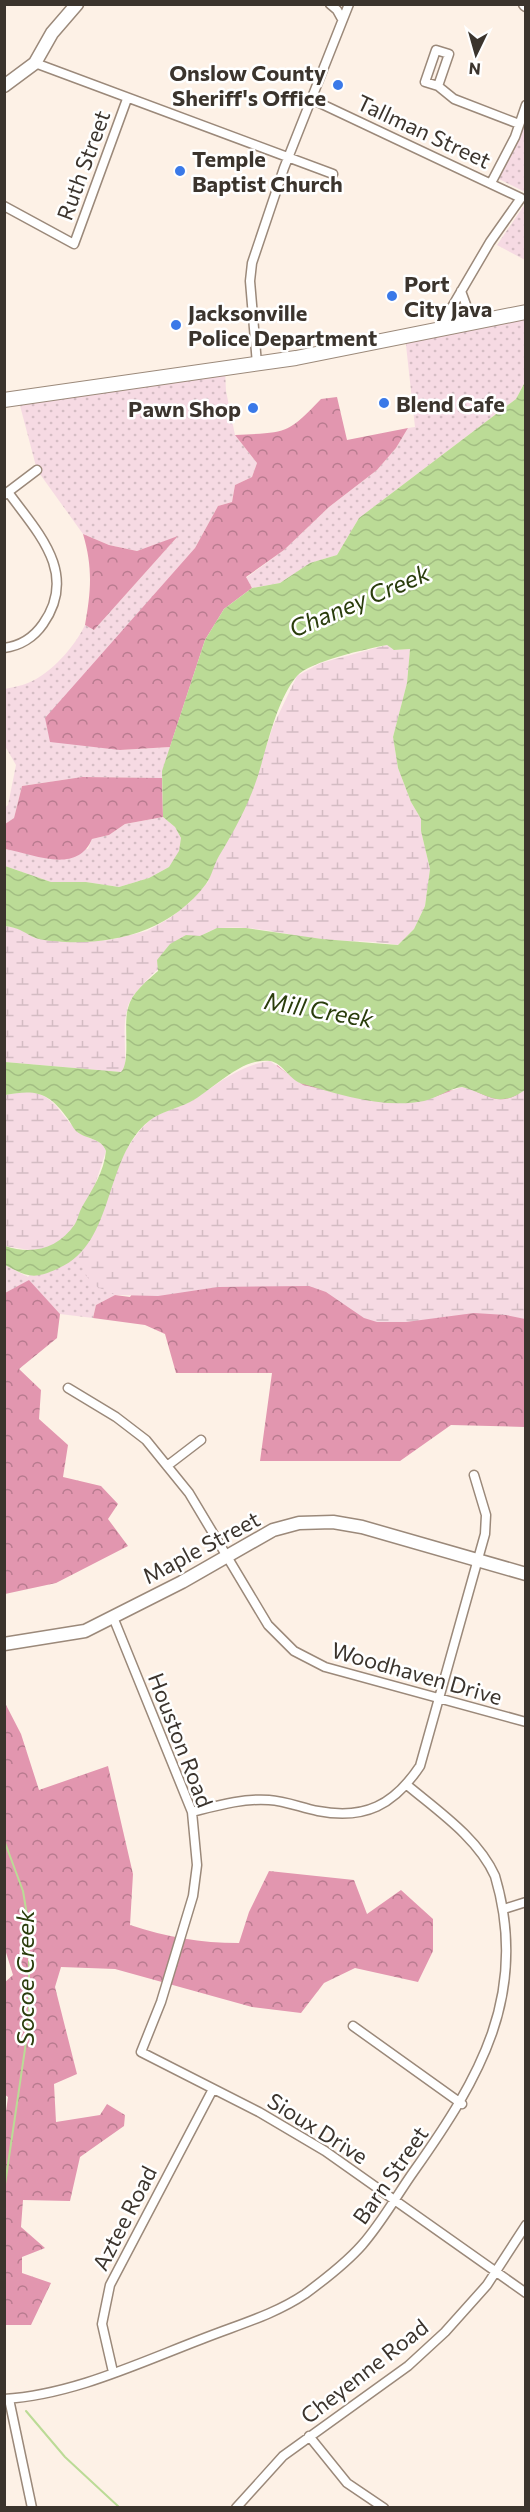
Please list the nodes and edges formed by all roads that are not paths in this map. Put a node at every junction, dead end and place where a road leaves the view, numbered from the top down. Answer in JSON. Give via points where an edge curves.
{"nodes":[{"id":1,"x":77,"y":4,"type":"edge"},
{"id":2,"x":330,"y":4,"type":"edge"},
{"id":3,"x":349,"y":4,"type":"edge"},
{"id":4,"x":342,"y":19,"type":"junction"},
{"id":5,"x":35,"y":63,"type":"junction"},
{"id":6,"x":4,"y":86,"type":"edge"},
{"id":7,"x":438,"y":86,"type":"dead end"},
{"id":8,"x":127,"y":99,"type":"junction"},
{"id":9,"x":311,"y":99,"type":"junction"},
{"id":10,"x":525,"y":105,"type":"edge"},
{"id":11,"x":519,"y":124,"type":"junction"},
{"id":12,"x":289,"y":156,"type":"junction"},
{"id":13,"x":333,"y":174,"type":"dead end"},
{"id":14,"x":491,"y":183,"type":"junction"},
{"id":15,"x":4,"y":206,"type":"edge"},
{"id":16,"x":461,"y":291,"type":"junction"},
{"id":17,"x":521,"y":313,"type":"edge"},
{"id":18,"x":482,"y":321,"type":"junction"},
{"id":19,"x":439,"y":329,"type":"junction"},
{"id":20,"x":257,"y":364,"type":"junction"},
{"id":21,"x":4,"y":400,"type":"edge"},
{"id":22,"x":37,"y":470,"type":"dead end"},
{"id":23,"x":6,"y":493,"type":"edge"},
{"id":24,"x":4,"y":648,"type":"edge"},
{"id":25,"x":69,"y":1388,"type":"dead end"},
{"id":26,"x":201,"y":1440,"type":"dead end"},
{"id":27,"x":167,"y":1466,"type":"junction"},
{"id":28,"x":474,"y":1475,"type":"dead end"},
{"id":29,"x":226,"y":1557,"type":"junction"},
{"id":30,"x":479,"y":1560,"type":"junction"},
{"id":31,"x":525,"y":1574,"type":"edge"},
{"id":32,"x":113,"y":1617,"type":"junction"},
{"id":33,"x":4,"y":1644,"type":"edge"},
{"id":34,"x":440,"y":1700,"type":"junction"},
{"id":35,"x":525,"y":1722,"type":"edge"},
{"id":36,"x":407,"y":1785,"type":"junction"},
{"id":37,"x":192,"y":1812,"type":"junction"},
{"id":38,"x":525,"y":1902,"type":"edge"},
{"id":39,"x":507,"y":1908,"type":"junction"},
{"id":40,"x":353,"y":2026,"type":"dead end"},
{"id":41,"x":141,"y":2052,"type":"joint"},
{"id":42,"x":213,"y":2089,"type":"junction"},
{"id":43,"x":462,"y":2104,"type":"junction"},
{"id":44,"x":394,"y":2199,"type":"junction"},
{"id":45,"x":525,"y":2225,"type":"edge"},
{"id":46,"x":494,"y":2271,"type":"junction"},
{"id":47,"x":525,"y":2293,"type":"edge"},
{"id":48,"x":113,"y":2372,"type":"junction"},
{"id":49,"x":7,"y":2399,"type":"edge"},
{"id":50,"x":309,"y":2436,"type":"junction"},
{"id":51,"x":32,"y":2508,"type":"edge"},
{"id":52,"x":236,"y":2508,"type":"edge"},
{"id":53,"x":384,"y":2508,"type":"edge"}],
"edges":[{"from":1,"to":5,"type":"street","via":[[52,33]]},
{"from":2,"to":4,"type":"street"},
{"from":3,"to":4,"type":"street"},
{"from":4,"to":9,"type":"street"},
{"from":5,"to":6,"type":"street"},
{"from":5,"to":8,"type":"street"},
{"from":7,"to":11,"type":"street","via":[[454,99]]},
{"from":8,"to":12,"type":"street"},
{"from":8,"to":15,"type":"street","name":"Ruth Street","via":[[74,244]]},
{"from":9,"to":12,"type":"street"},
{"from":9,"to":14,"type":"street","name":"Tallman Street"},
{"from":10,"to":11,"type":"street"},
{"from":11,"to":14,"type":"street"},
{"from":12,"to":13,"type":"street"},
{"from":12,"to":20,"type":"street","via":[[252,263]]},
{"from":14,"to":16,"type":"street","name":"Tallman Street","via":[[521,198]]},
{"from":16,"to":18,"type":"street","via":[[469,313]]},
{"from":16,"to":19,"type":"street"},
{"from":17,"to":18,"type":"main road"},
{"from":18,"to":19,"type":"main road"},
{"from":19,"to":20,"type":"main road"},
{"from":20,"to":21,"type":"main road"},
{"from":22,"to":23,"type":"street"},
{"from":23,"to":24,"type":"street","via":[[49,548],[57,581],[50,614],[40,628],[28,640]]},
{"from":25,"to":27,"type":"street","name":"Woodhaven Drive","via":[[146,1440]]},
{"from":26,"to":27,"type":"street"},
{"from":27,"to":29,"type":"street","name":"Woodhaven Drive","via":[[189,1493]]},
{"from":28,"to":30,"type":"street","via":[[486,1515]]},
{"from":29,"to":30,"type":"street","name":"Maple Street","via":[[273,1530],[299,1523],[333,1522]]},
{"from":29,"to":32,"type":"street","name":"Maple Street"},
{"from":29,"to":34,"type":"street","name":"Woodhaven Drive","via":[[267,1625],[294,1651],[325,1667]]},
{"from":30,"to":31,"type":"street","name":"Maple Street"},
{"from":30,"to":34,"type":"street"},
{"from":32,"to":33,"type":"street","name":"Maple Street","via":[[85,1631]]},
{"from":32,"to":37,"type":"street","name":"Houston Road"},
{"from":34,"to":35,"type":"street","name":"Woodhaven Drive"},
{"from":34,"to":36,"type":"street","via":[[420,1766]]},
{"from":36,"to":37,"type":"street","via":[[392,1800],[361,1812],[318,1811],[267,1800],[234,1802]]},
{"from":36,"to":39,"type":"street","name":"Barn Street","via":[[465,1834],[485,1858]]},
{"from":37,"to":41,"type":"street","name":"Houston Road","via":[[197,1865],[193,1896]]},
{"from":38,"to":39,"type":"street"},
{"from":39,"to":43,"type":"street","name":"Barn Street","via":[[513,1960],[509,2000],[499,2037]]},
{"from":40,"to":43,"type":"street"},
{"from":41,"to":42,"type":"street","name":"Sioux Drive"},
{"from":42,"to":44,"type":"street","name":"Sioux Drive","via":[[324,2151]]},
{"from":42,"to":48,"type":"street","name":"Aztee Road","via":[[110,2285],[102,2324]]},
{"from":43,"to":44,"type":"street","name":"Barn Street"},
{"from":44,"to":46,"type":"street","name":"Sioux Drive"},
{"from":44,"to":48,"type":"street","name":"Barn Street","via":[[362,2245],[305,2294],[271,2313]]},
{"from":45,"to":46,"type":"street","name":"Cheyenne Road"},
{"from":46,"to":47,"type":"street","name":"Sioux Drive"},
{"from":46,"to":50,"type":"street","name":"Cheyenne Road","via":[[445,2332],[408,2366]]},
{"from":48,"to":49,"type":"street","name":"Barn Street","via":[[32,2398]]},
{"from":49,"to":51,"type":"street"},
{"from":50,"to":52,"type":"street","name":"Cheyenne Road","via":[[283,2456]]},
{"from":50,"to":53,"type":"street","via":[[347,2483]]}]}
